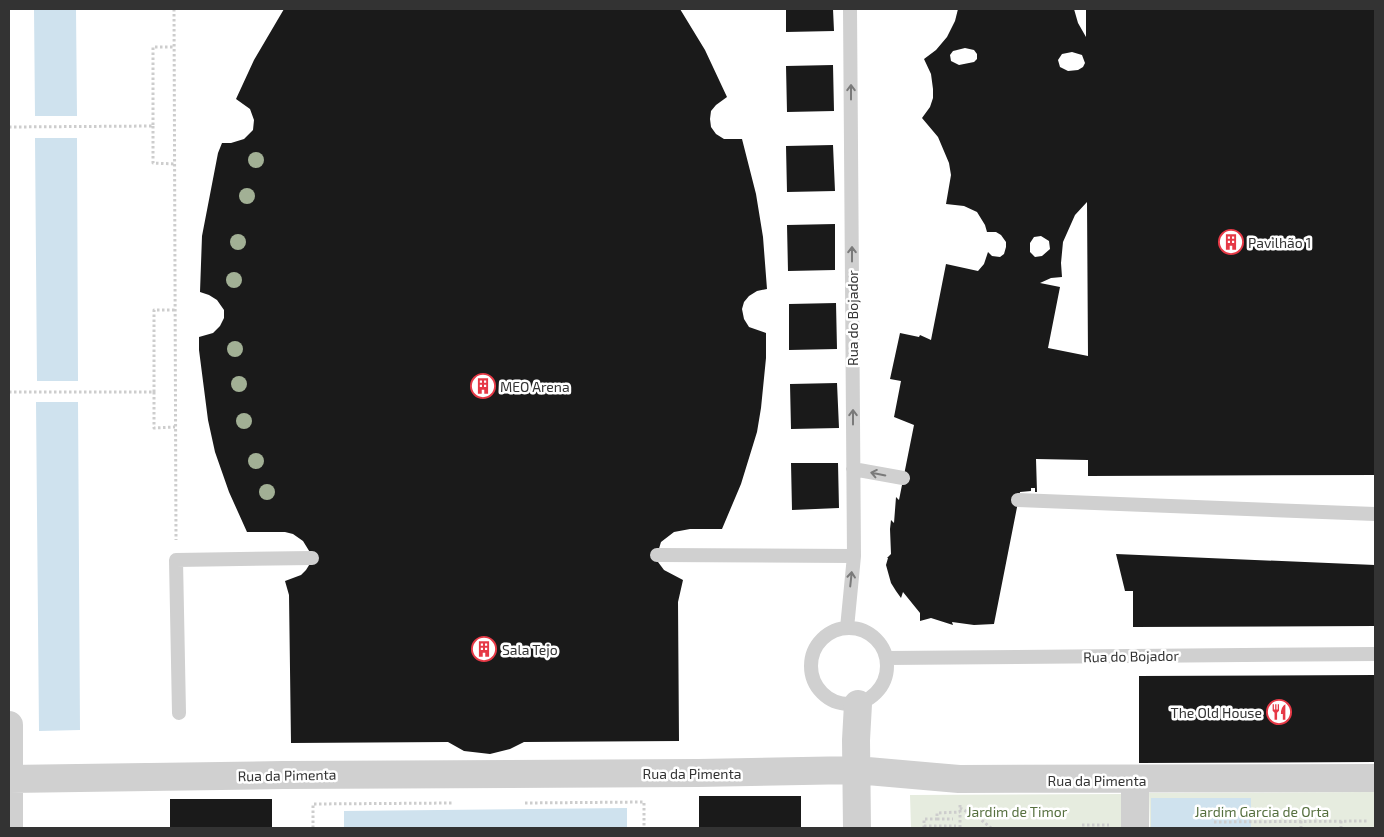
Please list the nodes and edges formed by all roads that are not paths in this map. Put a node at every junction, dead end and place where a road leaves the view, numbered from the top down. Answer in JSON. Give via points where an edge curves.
{"nodes":[{"id":1,"x":850,"y":9,"type":"edge"},
{"id":2,"x":853,"y":469,"type":"junction"},
{"id":3,"x":903,"y":478,"type":"dead end"},
{"id":4,"x":1018,"y":500,"type":"dead end"},
{"id":5,"x":1375,"y":514,"type":"edge"},
{"id":6,"x":657,"y":555,"type":"dead end"},
{"id":7,"x":854,"y":556,"type":"junction"},
{"id":8,"x":312,"y":558,"type":"dead end"},
{"id":9,"x":846,"y":628,"type":"junction"},
{"id":10,"x":1375,"y":654,"type":"edge"},
{"id":11,"x":887,"y":658,"type":"junction"},
{"id":12,"x":858,"y":704,"type":"junction"},
{"id":13,"x":179,"y":712,"type":"dead end"},
{"id":14,"x":9,"y":725,"type":"edge"},
{"id":15,"x":856,"y":770,"type":"junction"},
{"id":16,"x":1375,"y":778,"type":"edge"},
{"id":17,"x":9,"y":780,"type":"edge"},
{"id":18,"x":1135,"y":780,"type":"junction"},
{"id":19,"x":1123,"y":827,"type":"edge"},
{"id":20,"x":9,"y":828,"type":"edge"},
{"id":21,"x":857,"y":828,"type":"edge"}],
"edges":[{"from":2,"to":1,"type":"lane","name":"Rua do Bojador","one_way":true},
{"from":3,"to":2,"type":"lane","one_way":true},
{"from":2,"to":7,"type":"lane","name":"Rua do Bojador"},
{"from":4,"to":5,"type":"lane"},
{"from":6,"to":7,"type":"lane"},
{"from":9,"to":7,"type":"lane","name":"Rua do Bojador","one_way":true},
{"from":8,"to":13,"type":"lane","via":[[176,560]]},
{"from":9,"to":11,"type":"lane","via":[[860,629],[872,635],[882,645]]},
{"from":9,"to":12,"type":"lane","via":[[834,630],[816,647],[811,672],[828,698]]},
{"from":10,"to":11,"type":"lane","name":"Rua do Bojador"},
{"from":11,"to":12,"type":"lane","via":[[883,685],[872,697]]},
{"from":12,"to":15,"type":"street"},
{"from":14,"to":17,"type":"street"},
{"from":15,"to":17,"type":"street","name":"Rua da Pimenta"},
{"from":15,"to":18,"type":"street","name":"Rua da Pimenta","via":[[959,779]]},
{"from":15,"to":21,"type":"street"},
{"from":16,"to":18,"type":"street","name":"Rua da Pimenta"},
{"from":17,"to":20,"type":"street"},
{"from":18,"to":19,"type":"street"}]}
